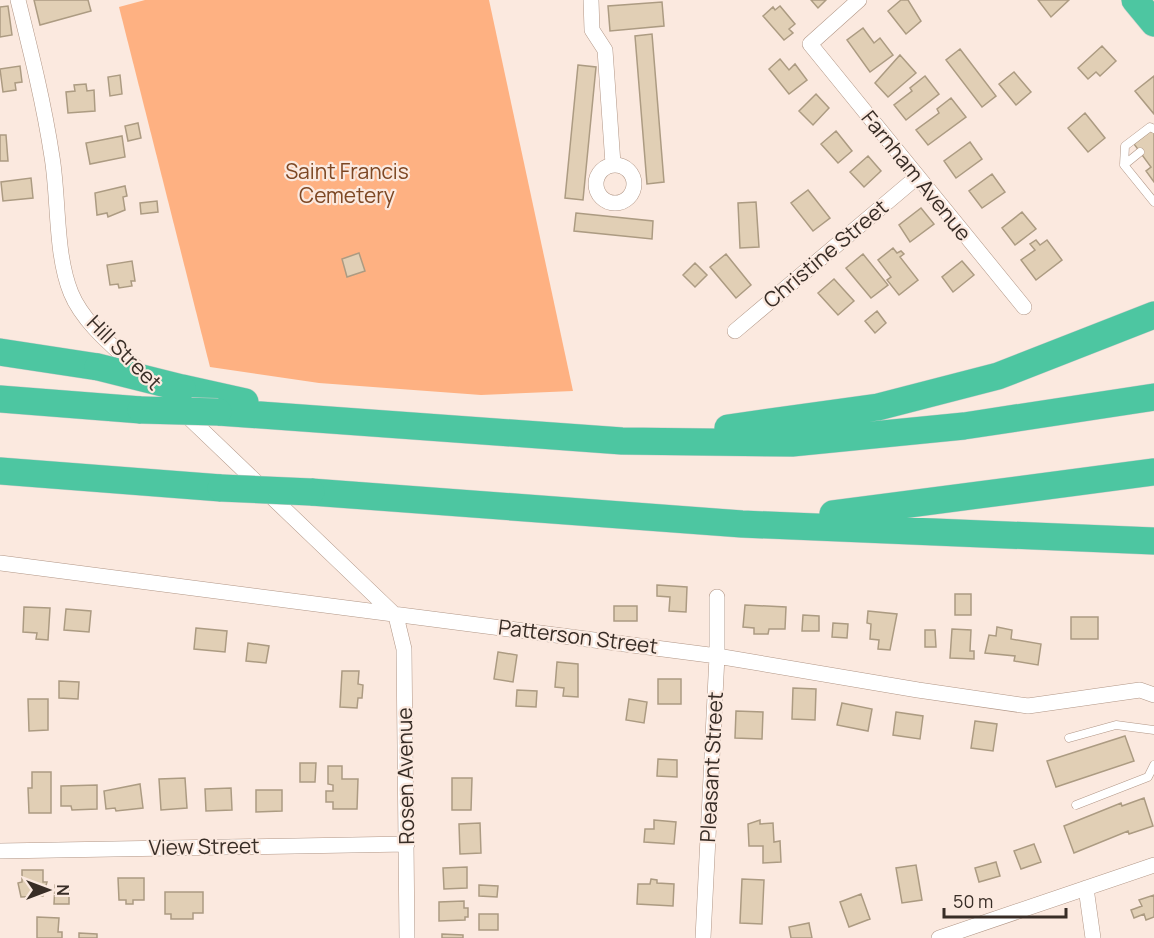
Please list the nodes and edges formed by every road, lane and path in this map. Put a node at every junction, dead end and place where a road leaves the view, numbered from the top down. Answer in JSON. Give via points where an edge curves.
{"nodes":[{"id":1,"x":18,"y":0,"type":"edge"},
{"id":2,"x":591,"y":0,"type":"edge"},
{"id":3,"x":859,"y":0,"type":"edge"},
{"id":4,"x":1135,"y":0,"type":"edge"},
{"id":5,"x":1154,"y":23,"type":"edge"},
{"id":6,"x":1154,"y":129,"type":"edge"},
{"id":7,"x":1140,"y":152,"type":"dead end"},
{"id":8,"x":613,"y":164,"type":"dead end"},
{"id":9,"x":1124,"y":165,"type":"junction"},
{"id":10,"x":917,"y":177,"type":"junction"},
{"id":11,"x":1154,"y":202,"type":"edge"},
{"id":12,"x":1024,"y":307,"type":"dead end"},
{"id":13,"x":1154,"y":315,"type":"edge"},
{"id":14,"x":735,"y":331,"type":"dead end"},
{"id":15,"x":0,"y":352,"type":"edge"},
{"id":16,"x":1154,"y":397,"type":"edge"},
{"id":17,"x":0,"y":399,"type":"edge"},
{"id":18,"x":314,"y":417,"type":"junction"},
{"id":19,"x":622,"y":441,"type":"junction"},
{"id":20,"x":0,"y":471,"type":"edge"},
{"id":21,"x":1154,"y":472,"type":"edge"},
{"id":22,"x":742,"y":524,"type":"junction"},
{"id":23,"x":1154,"y":541,"type":"edge"},
{"id":24,"x":0,"y":563,"type":"edge"},
{"id":25,"x":717,"y":597,"type":"dead end"},
{"id":26,"x":396,"y":616,"type":"junction"},
{"id":27,"x":717,"y":656,"type":"junction"},
{"id":28,"x":1154,"y":695,"type":"edge"},
{"id":29,"x":1154,"y":730,"type":"edge"},
{"id":30,"x":1069,"y":738,"type":"dead end"},
{"id":31,"x":1154,"y":765,"type":"edge"},
{"id":32,"x":1076,"y":805,"type":"dead end"},
{"id":33,"x":407,"y":844,"type":"junction"},
{"id":34,"x":0,"y":850,"type":"edge"},
{"id":35,"x":1154,"y":865,"type":"edge"},
{"id":36,"x":1086,"y":888,"type":"junction"},
{"id":37,"x":407,"y":938,"type":"edge"},
{"id":38,"x":704,"y":938,"type":"edge"},
{"id":39,"x":939,"y":938,"type":"edge"},
{"id":40,"x":1093,"y":938,"type":"edge"}],
"edges":[{"from":1,"to":26,"type":"street","name":"Hill Street","via":[[52,157],[71,294],[113,345]]},
{"from":2,"to":8,"type":"street","via":[[592,30],[604,50]]},
{"from":3,"to":10,"type":"street","name":"Farnham Avenue","via":[[810,44]]},
{"from":4,"to":5,"type":"highway"},
{"from":6,"to":9,"type":"lane","via":[[1150,127],[1125,146]]},
{"from":7,"to":9,"type":"lane"},
{"from":9,"to":11,"type":"lane"},
{"from":10,"to":12,"type":"street","name":"Farnham Avenue"},
{"from":10,"to":14,"type":"street","name":"Christine Street"},
{"from":13,"to":19,"type":"highway","via":[[998,376],[878,406]]},
{"from":15,"to":18,"type":"highway","bridge":true,"via":[[98,367]]},
{"from":16,"to":19,"type":"highway","via":[[964,426],[792,443]]},
{"from":17,"to":18,"type":"highway","bridge":true},
{"from":18,"to":19,"type":"highway"},
{"from":20,"to":22,"type":"highway","bridge":true},
{"from":21,"to":22,"type":"highway"},
{"from":22,"to":23,"type":"highway"},
{"from":24,"to":26,"type":"street","name":"Patterson Street"},
{"from":25,"to":27,"type":"street","name":"Pleasant Street"},
{"from":26,"to":27,"type":"street","name":"Patterson Street"},
{"from":26,"to":33,"type":"street","name":"Rosen Avenue","via":[[404,649]]},
{"from":27,"to":28,"type":"street","name":"Patterson Street","via":[[1028,706],[1140,690]]},
{"from":27,"to":38,"type":"street","name":"Pleasant Street"},
{"from":29,"to":30,"type":"lane","via":[[1116,725]]},
{"from":31,"to":32,"type":"lane","via":[[1148,777]]},
{"from":33,"to":34,"type":"street","name":"View Street"},
{"from":33,"to":37,"type":"street","name":"Rosen Avenue"},
{"from":35,"to":36,"type":"street"},
{"from":36,"to":39,"type":"street"},
{"from":36,"to":40,"type":"street"}]}
